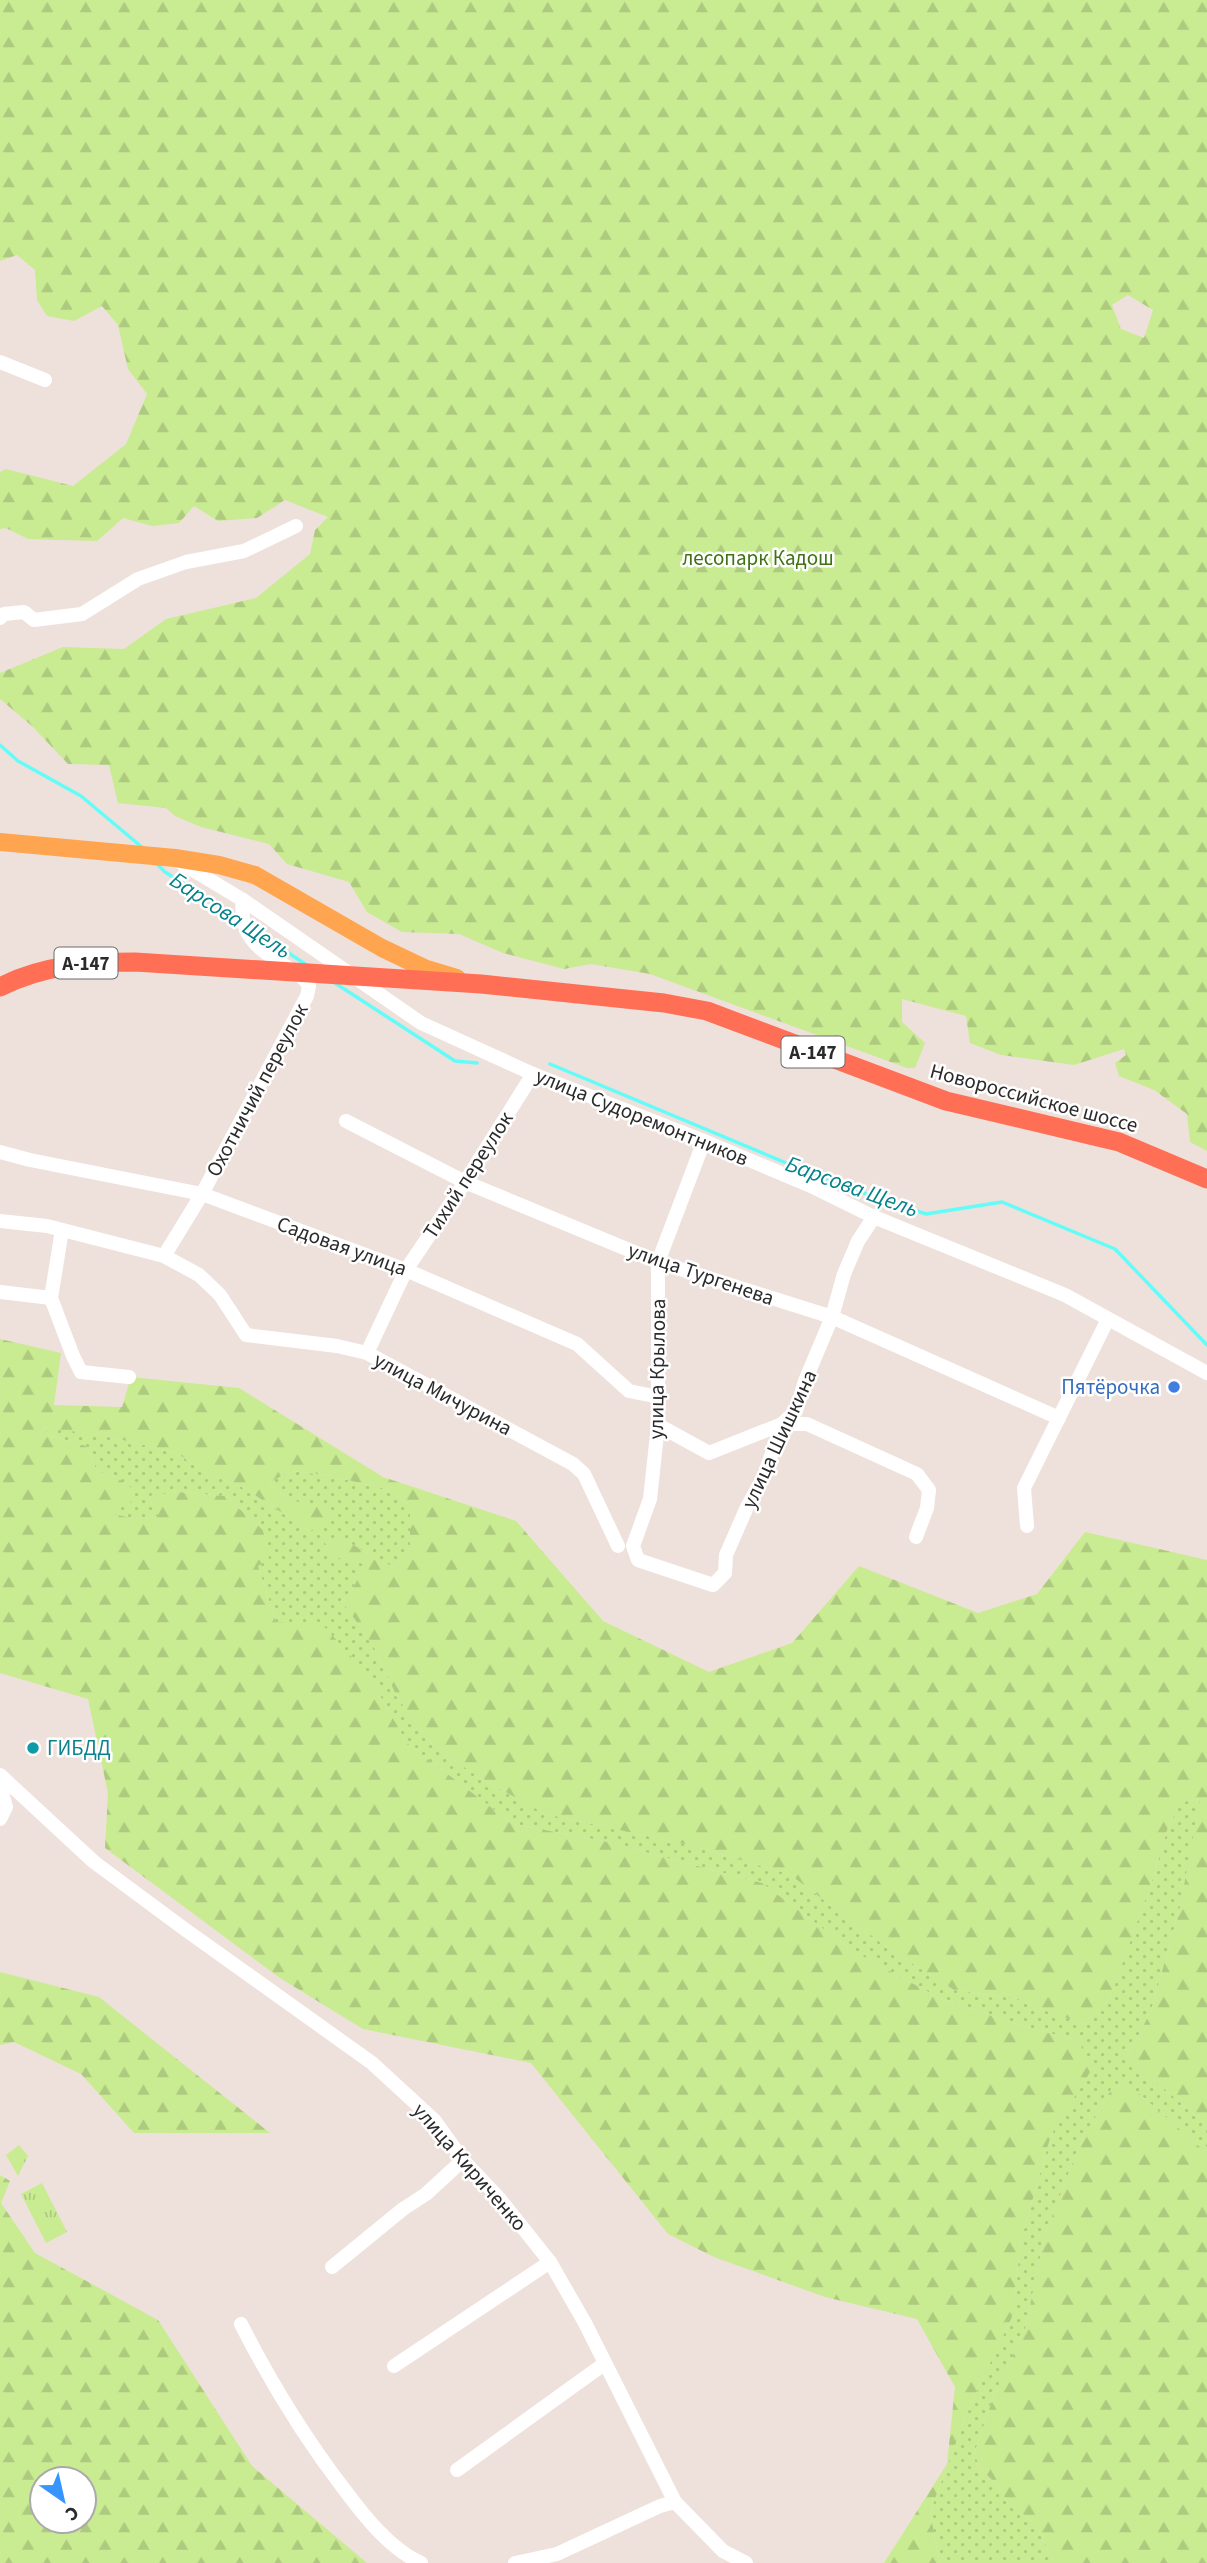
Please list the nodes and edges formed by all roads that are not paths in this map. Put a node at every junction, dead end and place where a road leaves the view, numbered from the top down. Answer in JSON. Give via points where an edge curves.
{"nodes":[{"id":1,"x":0,"y":362,"type":"edge"},
{"id":2,"x":45,"y":380,"type":"dead end"},
{"id":3,"x":296,"y":526,"type":"dead end"},
{"id":4,"x":0,"y":618,"type":"edge"},
{"id":5,"x":0,"y":842,"type":"edge"},
{"id":6,"x":171,"y":858,"type":"junction"},
{"id":7,"x":243,"y":900,"type":"junction"},
{"id":8,"x":481,"y":984,"type":"junction"},
{"id":9,"x":0,"y":986,"type":"edge"},
{"id":10,"x":533,"y":1074,"type":"junction"},
{"id":11,"x":346,"y":1121,"type":"dead end"},
{"id":12,"x":704,"y":1141,"type":"junction"},
{"id":13,"x":0,"y":1152,"type":"edge"},
{"id":14,"x":1207,"y":1179,"type":"edge"},
{"id":15,"x":465,"y":1182,"type":"junction"},
{"id":16,"x":202,"y":1194,"type":"junction"},
{"id":17,"x":874,"y":1217,"type":"junction"},
{"id":18,"x":0,"y":1220,"type":"edge"},
{"id":19,"x":62,"y":1230,"type":"junction"},
{"id":20,"x":164,"y":1256,"type":"junction"},
{"id":21,"x":658,"y":1262,"type":"junction"},
{"id":22,"x":406,"y":1270,"type":"junction"},
{"id":23,"x":0,"y":1292,"type":"edge"},
{"id":24,"x":51,"y":1298,"type":"junction"},
{"id":25,"x":832,"y":1317,"type":"junction"},
{"id":26,"x":1108,"y":1319,"type":"junction"},
{"id":27,"x":367,"y":1353,"type":"junction"},
{"id":28,"x":1207,"y":1373,"type":"edge"},
{"id":29,"x":129,"y":1377,"type":"dead end"},
{"id":30,"x":659,"y":1397,"type":"junction"},
{"id":31,"x":1059,"y":1418,"type":"junction"},
{"id":32,"x":782,"y":1424,"type":"junction"},
{"id":33,"x":658,"y":1425,"type":"junction"},
{"id":34,"x":1027,"y":1526,"type":"dead end"},
{"id":35,"x":916,"y":1537,"type":"dead end"},
{"id":36,"x":618,"y":1546,"type":"dead end"},
{"id":37,"x":638,"y":1560,"type":"joint"},
{"id":38,"x":0,"y":1774,"type":"edge"},
{"id":39,"x":0,"y":1786,"type":"edge"},
{"id":40,"x":0,"y":1819,"type":"edge"},
{"id":41,"x":463,"y":2160,"type":"junction"},
{"id":42,"x":550,"y":2262,"type":"junction"},
{"id":43,"x":332,"y":2267,"type":"dead end"},
{"id":44,"x":241,"y":2324,"type":"dead end"},
{"id":45,"x":604,"y":2364,"type":"junction"},
{"id":46,"x":394,"y":2366,"type":"dead end"},
{"id":47,"x":457,"y":2470,"type":"dead end"},
{"id":48,"x":675,"y":2502,"type":"junction"},
{"id":49,"x":422,"y":2563,"type":"edge"},
{"id":50,"x":515,"y":2563,"type":"edge"},
{"id":51,"x":746,"y":2563,"type":"edge"}],
"edges":[{"from":1,"to":2,"type":"street"},
{"from":3,"to":4,"type":"street","via":[[244,551],[186,562],[138,579],[82,614],[34,620],[24,612]]},
{"from":5,"to":6,"type":"main road","name":"Новороссийское шоссе"},
{"from":6,"to":7,"type":"street","name":"улица Судоремонтников"},
{"from":6,"to":8,"type":"main road","name":"Новороссийское шоссе","via":[[255,874],[382,948],[424,968]]},
{"from":7,"to":10,"type":"street","name":"улица Судоремонтников","via":[[421,1023]]},
{"from":7,"to":16,"type":"street","name":"Охотничий переулок","via":[[241,916],[254,944],[309,986]]},
{"from":8,"to":9,"type":"highway","name":"Новороссийское шоссе","number":"А-147","via":[[121,962],[53,967]]},
{"from":8,"to":14,"type":"highway","name":"Новороссийское шоссе","number":"А-147","via":[[707,1011],[946,1101],[1119,1142]]},
{"from":10,"to":12,"type":"street","name":"улица Судоремонтников"},
{"from":10,"to":15,"type":"street","name":"Тихий переулок"},
{"from":11,"to":15,"type":"street","name":"улица Тургенева"},
{"from":12,"to":17,"type":"street","name":"улица Судоремонтников"},
{"from":12,"to":21,"type":"street","name":"улица Крылова"},
{"from":13,"to":16,"type":"street","name":"Садовая улица"},
{"from":15,"to":21,"type":"street","name":"улица Тургенева"},
{"from":15,"to":22,"type":"street","name":"Тихий переулок"},
{"from":16,"to":20,"type":"street","name":"Охотничий переулок"},
{"from":16,"to":22,"type":"street","name":"Садовая улица"},
{"from":17,"to":25,"type":"street","name":"улица Шишкина","via":[[844,1274]]},
{"from":17,"to":26,"type":"street","name":"улица Судоремонтников","via":[[1065,1294]]},
{"from":18,"to":19,"type":"street","name":"улица Мичурина"},
{"from":19,"to":20,"type":"street","name":"улица Мичурина"},
{"from":19,"to":24,"type":"street"},
{"from":20,"to":27,"type":"street","name":"улица Мичурина","via":[[199,1275],[220,1295],[246,1335]]},
{"from":21,"to":25,"type":"street","name":"улица Тургенева"},
{"from":21,"to":30,"type":"street","name":"улица Крылова"},
{"from":22,"to":27,"type":"street","name":"Тихий переулок"},
{"from":22,"to":30,"type":"street","name":"Садовая улица","via":[[577,1344],[629,1391]]},
{"from":23,"to":24,"type":"street"},
{"from":24,"to":29,"type":"street","via":[[81,1372]]},
{"from":25,"to":31,"type":"street","name":"улица Тургенева"},
{"from":25,"to":32,"type":"street","name":"улица Шишкина","via":[[796,1411]]},
{"from":26,"to":28,"type":"street","name":"улица Судоремонтников"},
{"from":26,"to":31,"type":"street"},
{"from":27,"to":36,"type":"street","name":"улица Мичурина","via":[[573,1464],[584,1474]]},
{"from":30,"to":33,"type":"street","name":"улица Крылова"},
{"from":31,"to":34,"type":"street","via":[[1024,1488]]},
{"from":32,"to":33,"type":"street","via":[[709,1453]]},
{"from":32,"to":35,"type":"street","via":[[807,1424],[917,1474],[929,1490]]},
{"from":32,"to":37,"type":"street","name":"улица Шишкина","via":[[764,1476],[726,1555],[725,1573],[713,1585]]},
{"from":33,"to":37,"type":"street","name":"улица Крылова","via":[[650,1499],[633,1546]]},
{"from":38,"to":41,"type":"street","name":"улица Кириченко","via":[[94,1862],[372,2063],[435,2121]]},
{"from":39,"to":40,"type":"street","via":[[6,1807]]},
{"from":41,"to":42,"type":"street","name":"улица Кириченко"},
{"from":41,"to":43,"type":"street"},
{"from":42,"to":45,"type":"street","name":"улица Кириченко"},
{"from":42,"to":46,"type":"street"},
{"from":44,"to":49,"type":"street","via":[[308,2443],[372,2527]]},
{"from":45,"to":47,"type":"street"},
{"from":45,"to":48,"type":"street","name":"улица Кириченко"},
{"from":48,"to":50,"type":"street","via":[[557,2554]]},
{"from":48,"to":51,"type":"street","name":"улица Кириченко","via":[[723,2551]]}]}
